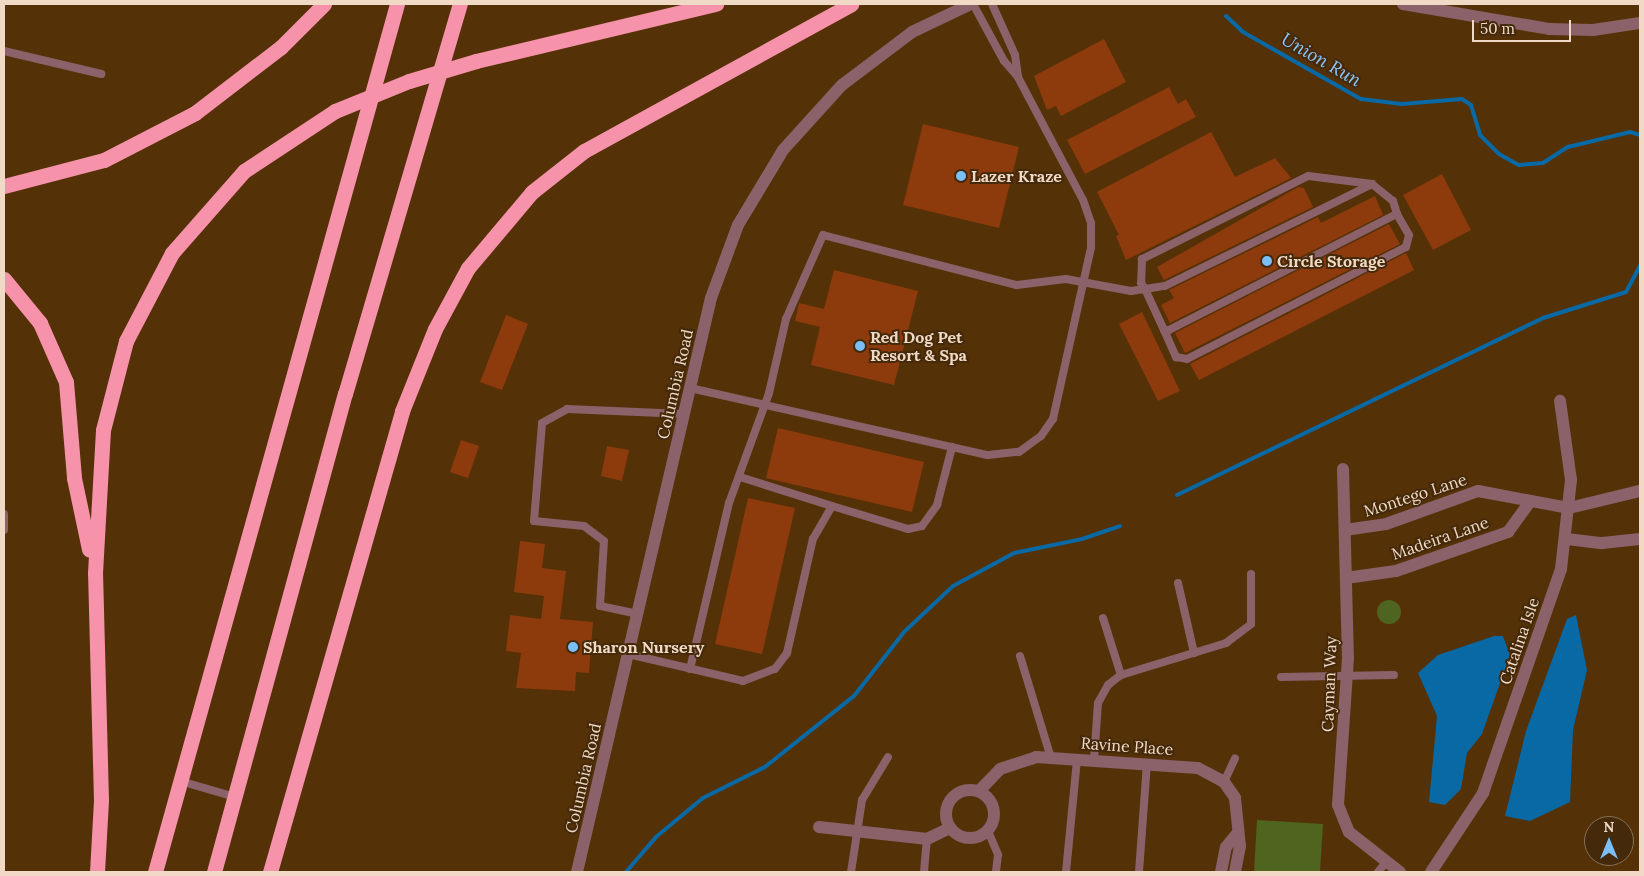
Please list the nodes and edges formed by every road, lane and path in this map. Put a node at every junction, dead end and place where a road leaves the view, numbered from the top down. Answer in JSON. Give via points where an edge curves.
{"nodes":[{"id":1,"x":324,"y":4,"type":"edge"},
{"id":2,"x":397,"y":4,"type":"edge"},
{"id":3,"x":460,"y":4,"type":"edge"},
{"id":4,"x":716,"y":4,"type":"edge"},
{"id":5,"x":851,"y":4,"type":"edge"},
{"id":6,"x":972,"y":4,"type":"edge"},
{"id":7,"x":992,"y":4,"type":"edge"},
{"id":8,"x":1403,"y":4,"type":"edge"},
{"id":9,"x":1640,"y":22,"type":"edge"},
{"id":10,"x":4,"y":51,"type":"edge"},
{"id":11,"x":101,"y":74,"type":"dead end"},
{"id":12,"x":1018,"y":77,"type":"junction"},
{"id":13,"x":1372,"y":184,"type":"junction"},
{"id":14,"x":4,"y":186,"type":"edge"},
{"id":15,"x":1397,"y":214,"type":"junction"},
{"id":16,"x":4,"y":279,"type":"edge"},
{"id":17,"x":1083,"y":281,"type":"junction"},
{"id":18,"x":1145,"y":289,"type":"junction"},
{"id":19,"x":1164,"y":330,"type":"junction"},
{"id":20,"x":690,"y":388,"type":"junction"},
{"id":21,"x":1560,"y":401,"type":"dead end"},
{"id":22,"x":762,"y":404,"type":"junction"},
{"id":23,"x":684,"y":414,"type":"junction"},
{"id":24,"x":952,"y":447,"type":"junction"},
{"id":25,"x":1343,"y":469,"type":"dead end"},
{"id":26,"x":740,"y":477,"type":"junction"},
{"id":27,"x":1640,"y":491,"type":"edge"},
{"id":28,"x":1528,"y":504,"type":"junction"},
{"id":29,"x":832,"y":506,"type":"junction"},
{"id":30,"x":1569,"y":508,"type":"junction"},
{"id":31,"x":4,"y":514,"type":"edge"},
{"id":32,"x":4,"y":530,"type":"edge"},
{"id":33,"x":1345,"y":530,"type":"junction"},
{"id":34,"x":1567,"y":539,"type":"junction"},
{"id":35,"x":1640,"y":539,"type":"edge"},
{"id":36,"x":95,"y":573,"type":"junction"},
{"id":37,"x":1251,"y":574,"type":"dead end"},
{"id":38,"x":1346,"y":578,"type":"junction"},
{"id":39,"x":1178,"y":583,"type":"dead end"},
{"id":40,"x":638,"y":614,"type":"junction"},
{"id":41,"x":1103,"y":618,"type":"dead end"},
{"id":42,"x":1194,"y":653,"type":"junction"},
{"id":43,"x":628,"y":654,"type":"junction"},
{"id":44,"x":1020,"y":656,"type":"dead end"},
{"id":45,"x":690,"y":669,"type":"junction"},
{"id":46,"x":1121,"y":675,"type":"junction"},
{"id":47,"x":1394,"y":675,"type":"dead end"},
{"id":48,"x":1281,"y":677,"type":"dead end"},
{"id":49,"x":1348,"y":677,"type":"junction"},
{"id":50,"x":888,"y":756,"type":"dead end"},
{"id":51,"x":1051,"y":758,"type":"junction"},
{"id":52,"x":1235,"y":758,"type":"dead end"},
{"id":53,"x":1077,"y":759,"type":"junction"},
{"id":54,"x":1094,"y":760,"type":"junction"},
{"id":55,"x":1147,"y":764,"type":"junction"},
{"id":56,"x":180,"y":781,"type":"junction"},
{"id":57,"x":1224,"y":782,"type":"junction"},
{"id":58,"x":979,"y":791,"type":"junction"},
{"id":59,"x":235,"y":797,"type":"junction"},
{"id":60,"x":819,"y":827,"type":"dead end"},
{"id":61,"x":950,"y":828,"type":"junction"},
{"id":62,"x":856,"y":830,"type":"junction"},
{"id":63,"x":988,"y":831,"type":"junction"},
{"id":64,"x":1237,"y":834,"type":"junction"},
{"id":65,"x":927,"y":838,"type":"junction"},
{"id":66,"x":1382,"y":867,"type":"edge"},
{"id":67,"x":98,"y":872,"type":"edge"},
{"id":68,"x":155,"y":872,"type":"edge"},
{"id":69,"x":214,"y":872,"type":"edge"},
{"id":70,"x":270,"y":872,"type":"edge"},
{"id":71,"x":577,"y":872,"type":"edge"},
{"id":72,"x":851,"y":872,"type":"edge"},
{"id":73,"x":924,"y":872,"type":"edge"},
{"id":74,"x":996,"y":872,"type":"edge"},
{"id":75,"x":1066,"y":872,"type":"edge"},
{"id":76,"x":1139,"y":872,"type":"edge"},
{"id":77,"x":1221,"y":872,"type":"edge"},
{"id":78,"x":1235,"y":872,"type":"edge"},
{"id":79,"x":1400,"y":872,"type":"edge"},
{"id":80,"x":1431,"y":872,"type":"edge"}],
"edges":[{"from":1,"to":14,"type":"highway","via":[[238,82],[154,136],[104,160]]},
{"from":2,"to":56,"type":"highway"},
{"from":3,"to":59,"type":"highway","via":[[348,384]]},
{"from":4,"to":36,"type":"highway","via":[[553,42],[381,91],[284,141],[237,178],[189,229],[151,287],[126,341],[103,430]]},
{"from":5,"to":70,"type":"highway","via":[[584,151],[532,192],[468,268],[435,329],[402,411]]},
{"from":6,"to":12,"type":"lane","via":[[1004,61]]},
{"from":6,"to":20,"type":"street","name":"Columbia Road","via":[[912,32],[864,67],[807,120],[783,150],[738,225],[720,270]]},
{"from":7,"to":12,"type":"lane","via":[[1015,54]]},
{"from":8,"to":9,"type":"street","via":[[1549,29],[1593,30]]},
{"from":10,"to":11,"type":"lane"},
{"from":12,"to":17,"type":"lane","via":[[1083,200],[1090,223],[1090,247]]},
{"from":13,"to":15,"type":"lane","via":[[1393,201]]},
{"from":13,"to":18,"type":"lane","via":[[1200,270],[1165,286]]},
{"from":13,"to":18,"type":"lane","via":[[1308,176],[1142,259]]},
{"from":15,"to":19,"type":"lane"},
{"from":15,"to":19,"type":"lane","via":[[1409,235],[1406,247],[1187,359],[1176,357]]},
{"from":16,"to":36,"type":"highway","via":[[40,323],[66,382],[74,478]]},
{"from":17,"to":18,"type":"lane","via":[[1117,289]]},
{"from":17,"to":22,"type":"lane","via":[[1018,285],[823,235],[792,299],[769,393]]},
{"from":17,"to":24,"type":"lane","via":[[1053,419],[1041,436],[1019,452],[988,455]]},
{"from":18,"to":19,"type":"lane"},
{"from":20,"to":22,"type":"lane"},
{"from":20,"to":23,"type":"street","name":"Columbia Road"},
{"from":21,"to":30,"type":"street","name":"Catalina Isle","via":[[1570,460]]},
{"from":22,"to":24,"type":"lane"},
{"from":22,"to":26,"type":"lane"},
{"from":23,"to":40,"type":"street","name":"Columbia Road"},
{"from":23,"to":40,"type":"lane","via":[[567,409],[542,423],[534,521],[584,526],[604,541],[600,606]]},
{"from":24,"to":29,"type":"lane","via":[[937,504],[922,526],[908,529]]},
{"from":25,"to":33,"type":"street","name":"Cayman Way"},
{"from":26,"to":29,"type":"lane"},
{"from":26,"to":45,"type":"lane","via":[[730,503]]},
{"from":27,"to":30,"type":"street","name":"Montego Lane"},
{"from":28,"to":30,"type":"street","name":"Montego Lane"},
{"from":28,"to":33,"type":"street","name":"Montego Lane","via":[[1478,491],[1386,524]]},
{"from":28,"to":38,"type":"street","name":"Madeira Lane","via":[[1521,520],[1508,532],[1396,571]]},
{"from":29,"to":45,"type":"lane","via":[[813,539],[786,653],[775,669],[743,681]]},
{"from":30,"to":34,"type":"street","name":"Catalina Isle"},
{"from":31,"to":32,"type":"lane"},
{"from":33,"to":38,"type":"street","name":"Cayman Way"},
{"from":34,"to":35,"type":"street","via":[[1602,543]]},
{"from":34,"to":80,"type":"street","name":"Catalina Isle","via":[[1561,569],[1483,793]]},
{"from":36,"to":67,"type":"highway","via":[[101,782]]},
{"from":37,"to":42,"type":"lane","via":[[1251,624],[1226,643]]},
{"from":38,"to":49,"type":"street","name":"Cayman Way"},
{"from":39,"to":42,"type":"lane"},
{"from":40,"to":43,"type":"street","name":"Columbia Road"},
{"from":41,"to":46,"type":"lane"},
{"from":42,"to":46,"type":"lane"},
{"from":43,"to":45,"type":"lane"},
{"from":43,"to":71,"type":"street","name":"Columbia Road"},
{"from":44,"to":51,"type":"lane"},
{"from":46,"to":54,"type":"lane","via":[[1098,703]]},
{"from":47,"to":49,"type":"lane"},
{"from":48,"to":49,"type":"lane"},
{"from":49,"to":66,"type":"street","name":"Cayman Way","via":[[1340,815],[1349,832]]},
{"from":50,"to":62,"type":"lane","via":[[862,800]]},
{"from":51,"to":53,"type":"street","name":"Ravine Place"},
{"from":51,"to":58,"type":"street","name":"Ravine Place","via":[[1016,760],[1000,769]]},
{"from":52,"to":57,"type":"lane"},
{"from":53,"to":54,"type":"street","name":"Ravine Place"},
{"from":53,"to":75,"type":"lane"},
{"from":54,"to":55,"type":"street","name":"Ravine Place"},
{"from":55,"to":57,"type":"street","name":"Ravine Place","via":[[1198,768]]},
{"from":55,"to":76,"type":"lane"},
{"from":56,"to":59,"type":"lane"},
{"from":56,"to":68,"type":"highway"},
{"from":57,"to":64,"type":"street","via":[[1235,798]]},
{"from":58,"to":61,"type":"street","via":[[966,790],[952,798],[946,814]]},
{"from":58,"to":63,"type":"street","via":[[994,809]]},
{"from":59,"to":69,"type":"highway"},
{"from":60,"to":62,"type":"street"},
{"from":61,"to":63,"type":"street","via":[[968,838]]},
{"from":61,"to":65,"type":"street"},
{"from":62,"to":65,"type":"street"},
{"from":62,"to":72,"type":"lane"},
{"from":63,"to":74,"type":"lane","via":[[998,855]]},
{"from":64,"to":77,"type":"street","via":[[1226,847]]},
{"from":64,"to":78,"type":"street","via":[[1240,846]]},
{"from":65,"to":73,"type":"lane"},
{"from":66,"to":79,"type":"street","name":"Cayman Way"}]}
